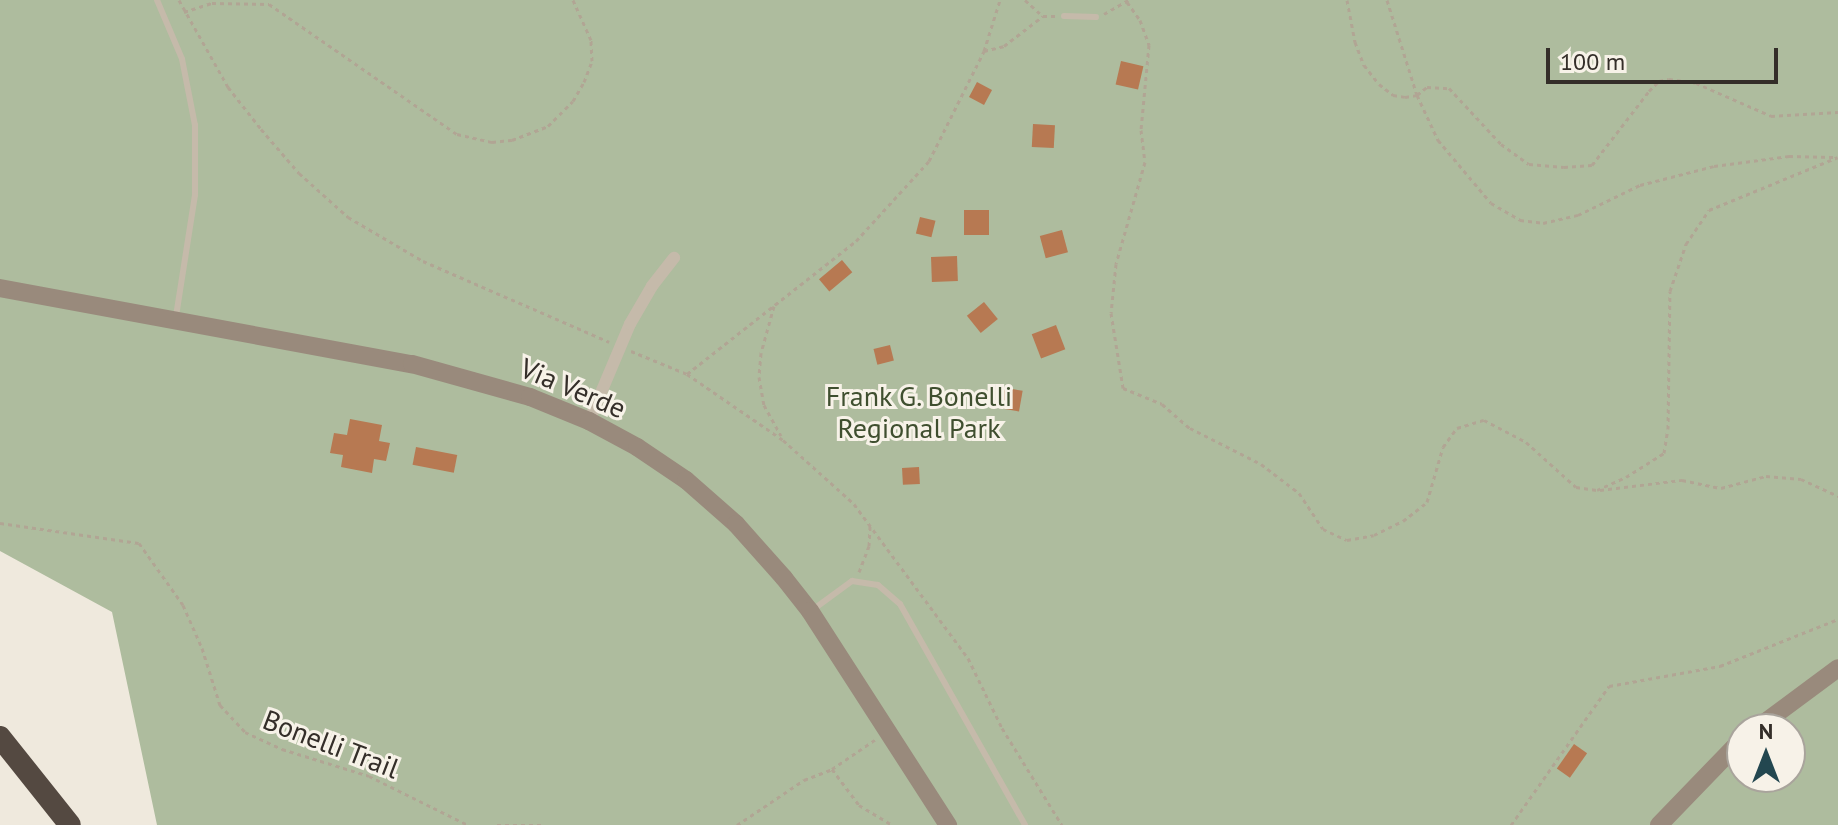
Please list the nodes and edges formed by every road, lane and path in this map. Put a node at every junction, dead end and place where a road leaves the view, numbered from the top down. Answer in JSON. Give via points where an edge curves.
{"nodes":[{"id":1,"x":157,"y":0,"type":"edge"},
{"id":2,"x":179,"y":0,"type":"edge"},
{"id":3,"x":573,"y":0,"type":"edge"},
{"id":4,"x":1000,"y":0,"type":"edge"},
{"id":5,"x":1025,"y":0,"type":"edge"},
{"id":6,"x":1347,"y":0,"type":"edge"},
{"id":7,"x":1387,"y":0,"type":"edge"},
{"id":8,"x":1127,"y":1,"type":"edge"},
{"id":9,"x":184,"y":12,"type":"junction"},
{"id":10,"x":1043,"y":16,"type":"junction"},
{"id":11,"x":1064,"y":16,"type":"joint"},
{"id":12,"x":1096,"y":17,"type":"joint"},
{"id":13,"x":984,"y":51,"type":"junction"},
{"id":14,"x":1417,"y":95,"type":"junction"},
{"id":15,"x":1838,"y":112,"type":"edge"},
{"id":16,"x":1837,"y":157,"type":"edge"},
{"id":17,"x":674,"y":258,"type":"dead end"},
{"id":18,"x":0,"y":288,"type":"edge"},
{"id":19,"x":774,"y":305,"type":"junction"},
{"id":20,"x":175,"y":322,"type":"junction"},
{"id":21,"x":615,"y":344,"type":"dead end"},
{"id":22,"x":630,"y":350,"type":"dead end"},
{"id":23,"x":687,"y":374,"type":"junction"},
{"id":24,"x":589,"y":421,"type":"junction"},
{"id":25,"x":783,"y":440,"type":"junction"},
{"id":26,"x":1597,"y":490,"type":"junction"},
{"id":27,"x":1838,"y":496,"type":"edge"},
{"id":28,"x":0,"y":523,"type":"edge"},
{"id":29,"x":870,"y":525,"type":"junction"},
{"id":30,"x":852,"y":581,"type":"junction"},
{"id":31,"x":810,"y":611,"type":"junction"},
{"id":32,"x":1838,"y":619,"type":"edge"},
{"id":33,"x":1838,"y":668,"type":"edge"},
{"id":34,"x":1778,"y":713,"type":"edge"},
{"id":35,"x":889,"y":731,"type":"junction"},
{"id":36,"x":0,"y":737,"type":"edge"},
{"id":37,"x":1726,"y":752,"type":"edge"},
{"id":38,"x":832,"y":769,"type":"junction"},
{"id":39,"x":70,"y":825,"type":"edge"},
{"id":40,"x":468,"y":825,"type":"edge"},
{"id":41,"x":497,"y":825,"type":"edge"},
{"id":42,"x":541,"y":825,"type":"edge"},
{"id":43,"x":737,"y":825,"type":"edge"},
{"id":44,"x":892,"y":825,"type":"edge"},
{"id":45,"x":948,"y":825,"type":"edge"},
{"id":46,"x":1025,"y":825,"type":"edge"},
{"id":47,"x":1062,"y":825,"type":"edge"},
{"id":48,"x":1511,"y":825,"type":"edge"},
{"id":49,"x":1659,"y":825,"type":"edge"}],
"edges":[{"from":1,"to":20,"type":"lane","via":[[182,59],[195,125],[195,195]]},
{"from":2,"to":9,"type":"path"},
{"from":3,"to":9,"type":"path","via":[[591,40],[592,61],[584,82],[548,126],[492,142],[457,134],[269,4],[212,3]]},
{"from":4,"to":13,"type":"path"},
{"from":5,"to":10,"type":"path"},
{"from":6,"to":14,"type":"path","via":[[1364,65],[1393,95]]},
{"from":7,"to":14,"type":"path"},
{"from":8,"to":12,"type":"path"},
{"from":8,"to":26,"type":"path","via":[[1149,45],[1141,130],[1145,162],[1116,264],[1111,313],[1123,388],[1162,404],[1190,428],[1286,480],[1323,529],[1347,540],[1403,521],[1427,502],[1443,447],[1457,428],[1484,420],[1526,442],[1576,487]]},
{"from":9,"to":21,"type":"path","via":[[228,87],[261,129],[348,217],[423,261]]},
{"from":10,"to":11,"type":"path"},
{"from":10,"to":13,"type":"path","via":[[1004,46]]},
{"from":11,"to":12,"type":"lane"},
{"from":13,"to":19,"type":"path","via":[[929,161],[856,241]]},
{"from":14,"to":15,"type":"path","via":[[1427,87],[1449,88],[1517,158],[1542,167],[1592,165],[1649,91],[1669,79],[1696,83],[1771,116]]},
{"from":14,"to":16,"type":"path","via":[[1438,140],[1471,182],[1504,213],[1532,223],[1578,215],[1640,185],[1714,166],[1789,156]]},
{"from":16,"to":26,"type":"path","via":[[1709,210],[1686,244],[1670,291],[1664,453]]},
{"from":17,"to":24,"type":"street","via":[[630,324]]},
{"from":18,"to":20,"type":"main road","name":"Via Verde"},
{"from":19,"to":23,"type":"path"},
{"from":19,"to":25,"type":"path","via":[[759,377],[764,405]]},
{"from":20,"to":24,"type":"main road","name":"Via Verde","via":[[412,364],[499,387]]},
{"from":22,"to":23,"type":"path"},
{"from":23,"to":25,"type":"path"},
{"from":24,"to":31,"type":"main road","name":"Via Verde","via":[[686,480],[736,524]]},
{"from":25,"to":29,"type":"path"},
{"from":26,"to":27,"type":"path","via":[[1682,480],[1721,488],[1766,476],[1801,479]]},
{"from":28,"to":40,"type":"path","name":"Bonelli Trail","via":[[139,543],[183,605],[217,698],[236,725],[282,749],[377,779]]},
{"from":29,"to":30,"type":"path","via":[[865,565]]},
{"from":29,"to":47,"type":"path","via":[[968,658],[1009,741]]},
{"from":30,"to":31,"type":"lane"},
{"from":30,"to":46,"type":"lane","via":[[878,585],[900,604]]},
{"from":31,"to":35,"type":"main road","name":"Via Verde"},
{"from":32,"to":48,"type":"path","via":[[1720,666],[1609,686]]},
{"from":33,"to":34,"type":"main road"},
{"from":35,"to":38,"type":"path"},
{"from":35,"to":45,"type":"main road","name":"Via Verde"},
{"from":36,"to":39,"type":"highway"},
{"from":37,"to":49,"type":"main road"},
{"from":38,"to":43,"type":"path","via":[[804,780]]},
{"from":38,"to":44,"type":"path","via":[[859,805]]},
{"from":41,"to":42,"type":"path"}]}
